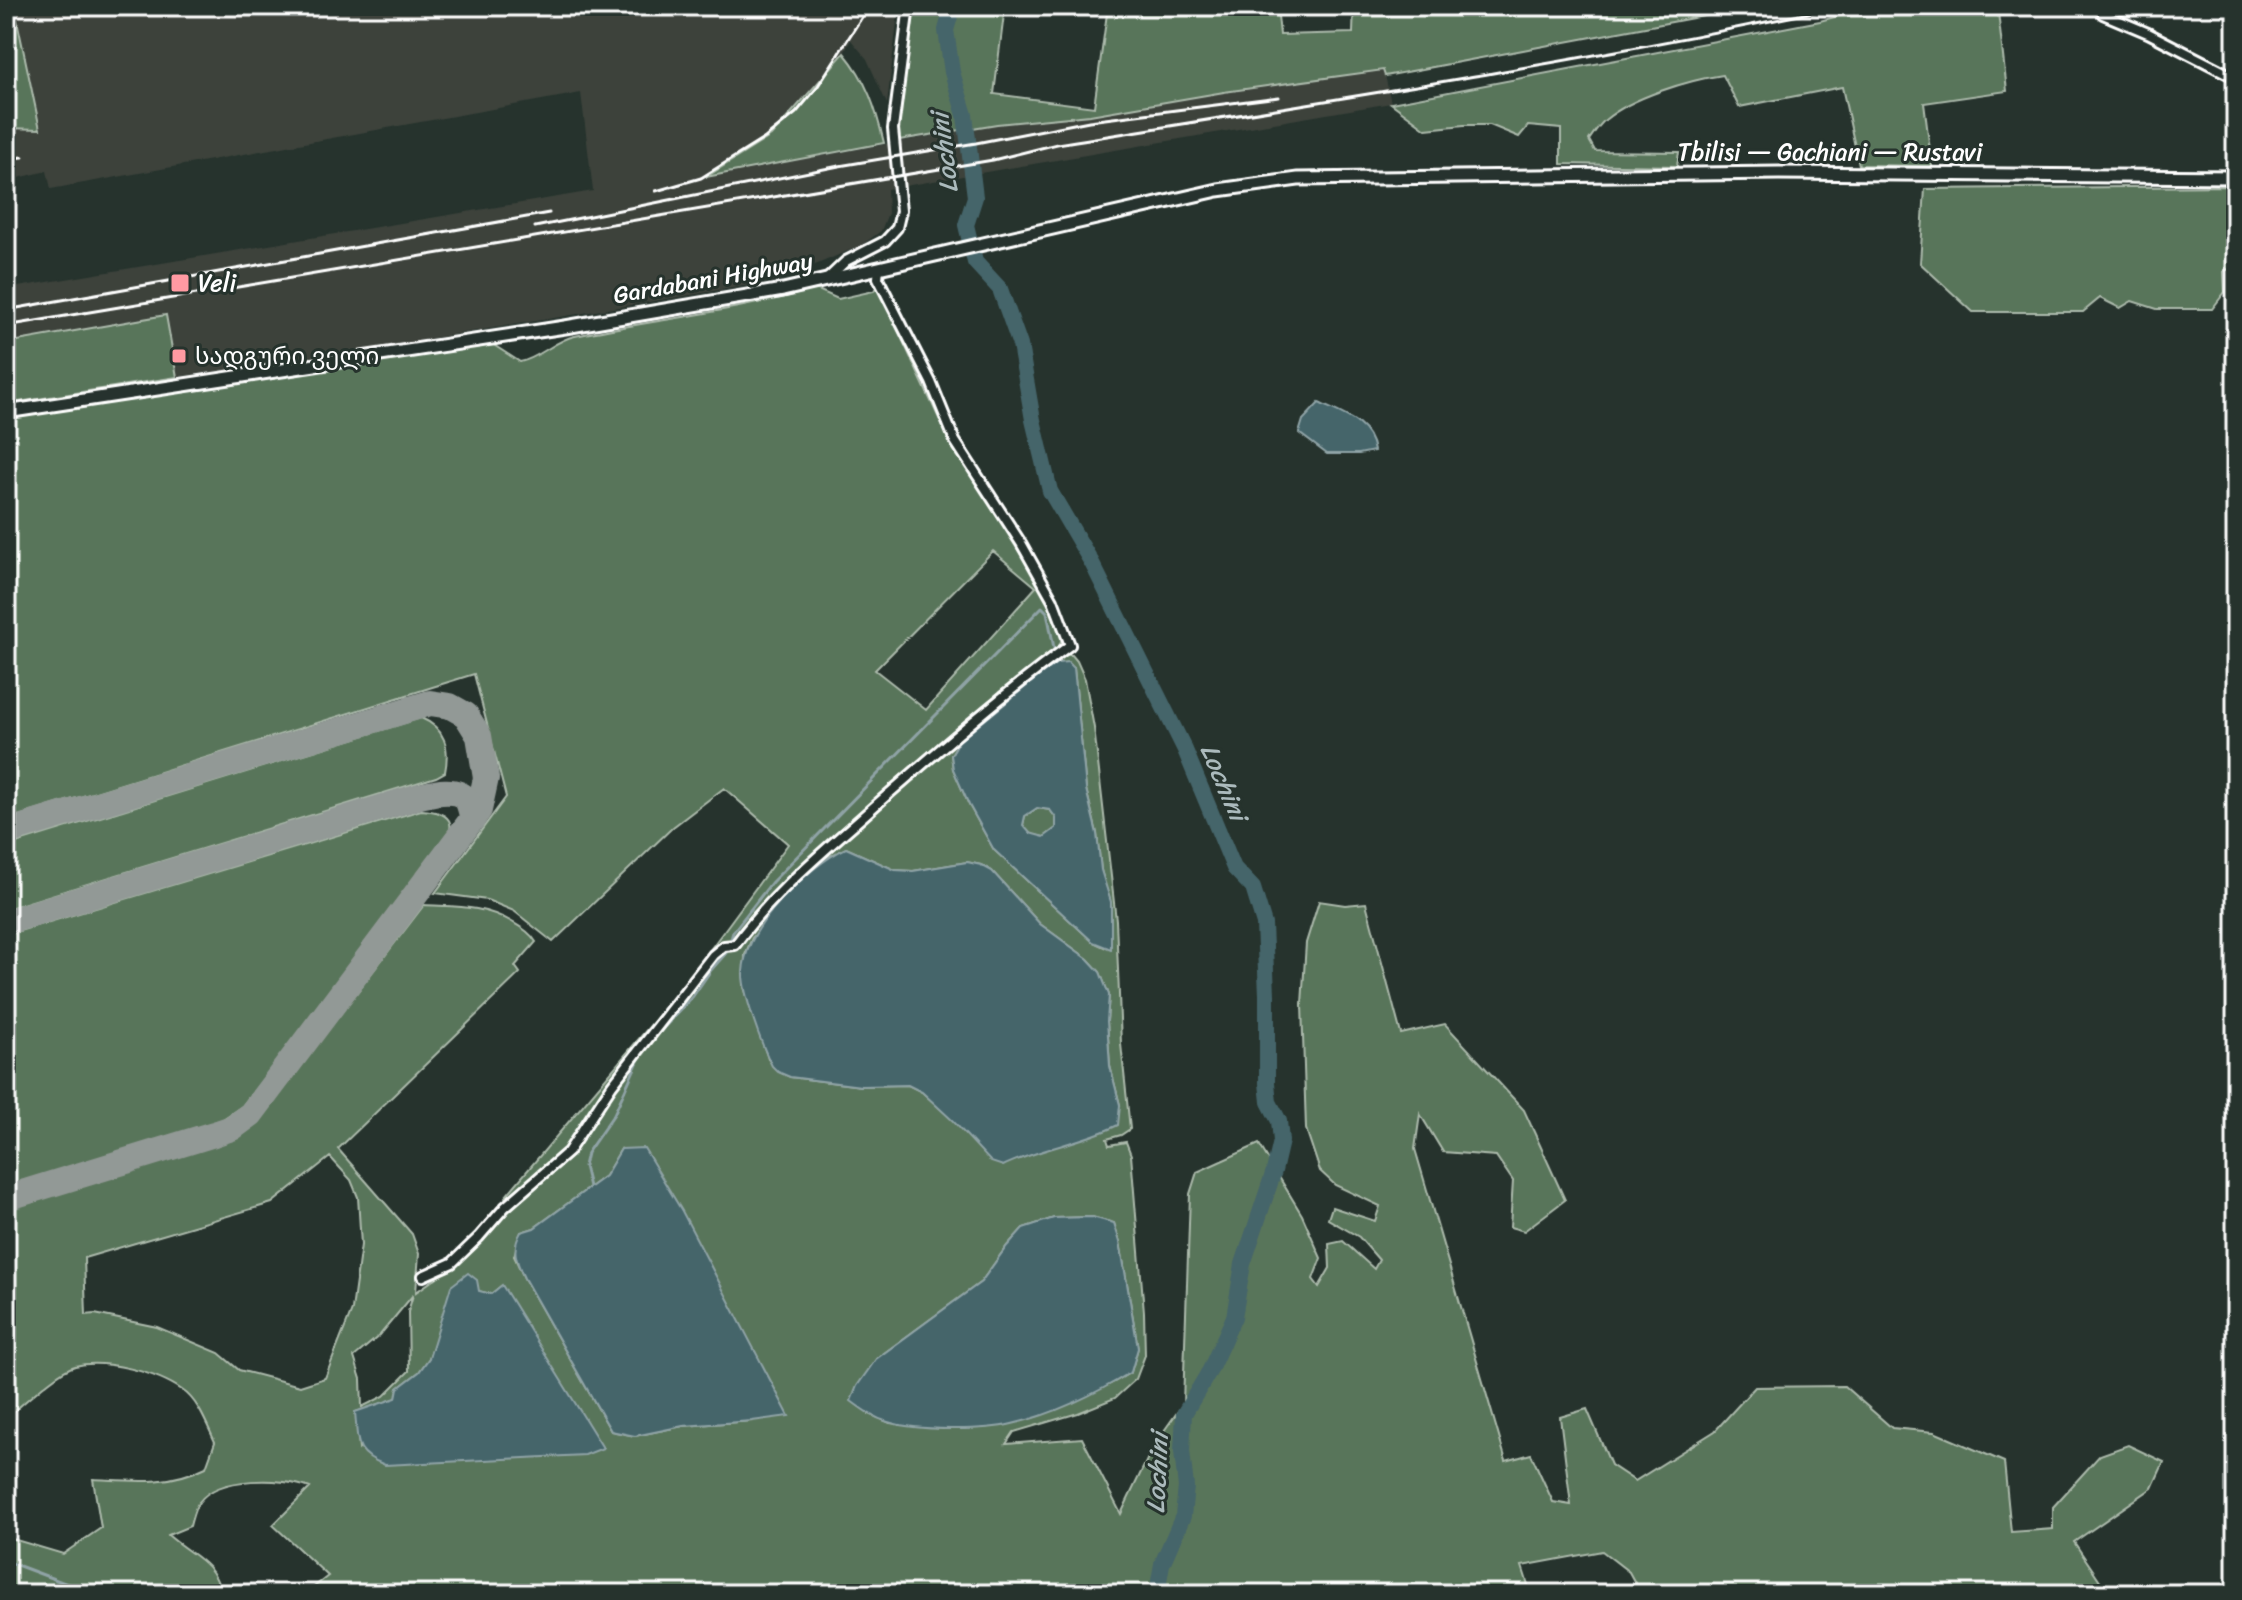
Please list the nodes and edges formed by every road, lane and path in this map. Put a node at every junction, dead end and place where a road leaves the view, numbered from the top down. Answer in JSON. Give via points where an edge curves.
{"nodes":[{"id":1,"x":909,"y":6,"type":"edge"},
{"id":2,"x":2103,"y":14,"type":"dead end"},
{"id":3,"x":2236,"y":78,"type":"edge"},
{"id":4,"x":1424,"y":176,"type":"joint"},
{"id":5,"x":2236,"y":177,"type":"edge"},
{"id":6,"x":879,"y":268,"type":"junction"},
{"id":7,"x":827,"y":279,"type":"junction"},
{"id":8,"x":6,"y":412,"type":"edge"},
{"id":9,"x":423,"y":1276,"type":"dead end"}],
"edges":[{"from":1,"to":7,"type":"street","via":[[893,129],[901,211],[897,228]]},
{"from":2,"to":3,"type":"street"},
{"from":4,"to":5,"type":"main road","name":"Tbilisi — Gachiani — Rustavi"},
{"from":4,"to":6,"type":"main road","name":"Gardabani Highway","via":[[1298,179],[1231,188]]},
{"from":6,"to":7,"type":"main road","name":"Gardabani Highway"},
{"from":6,"to":9,"type":"street","via":[[878,278],[955,441],[1021,543],[1053,600],[1070,645],[1002,695],[822,851],[735,945],[713,955],[612,1085],[568,1152],[452,1263]]},
{"from":7,"to":8,"type":"main road","name":"Gardabani Highway","via":[[565,327]]}]}
